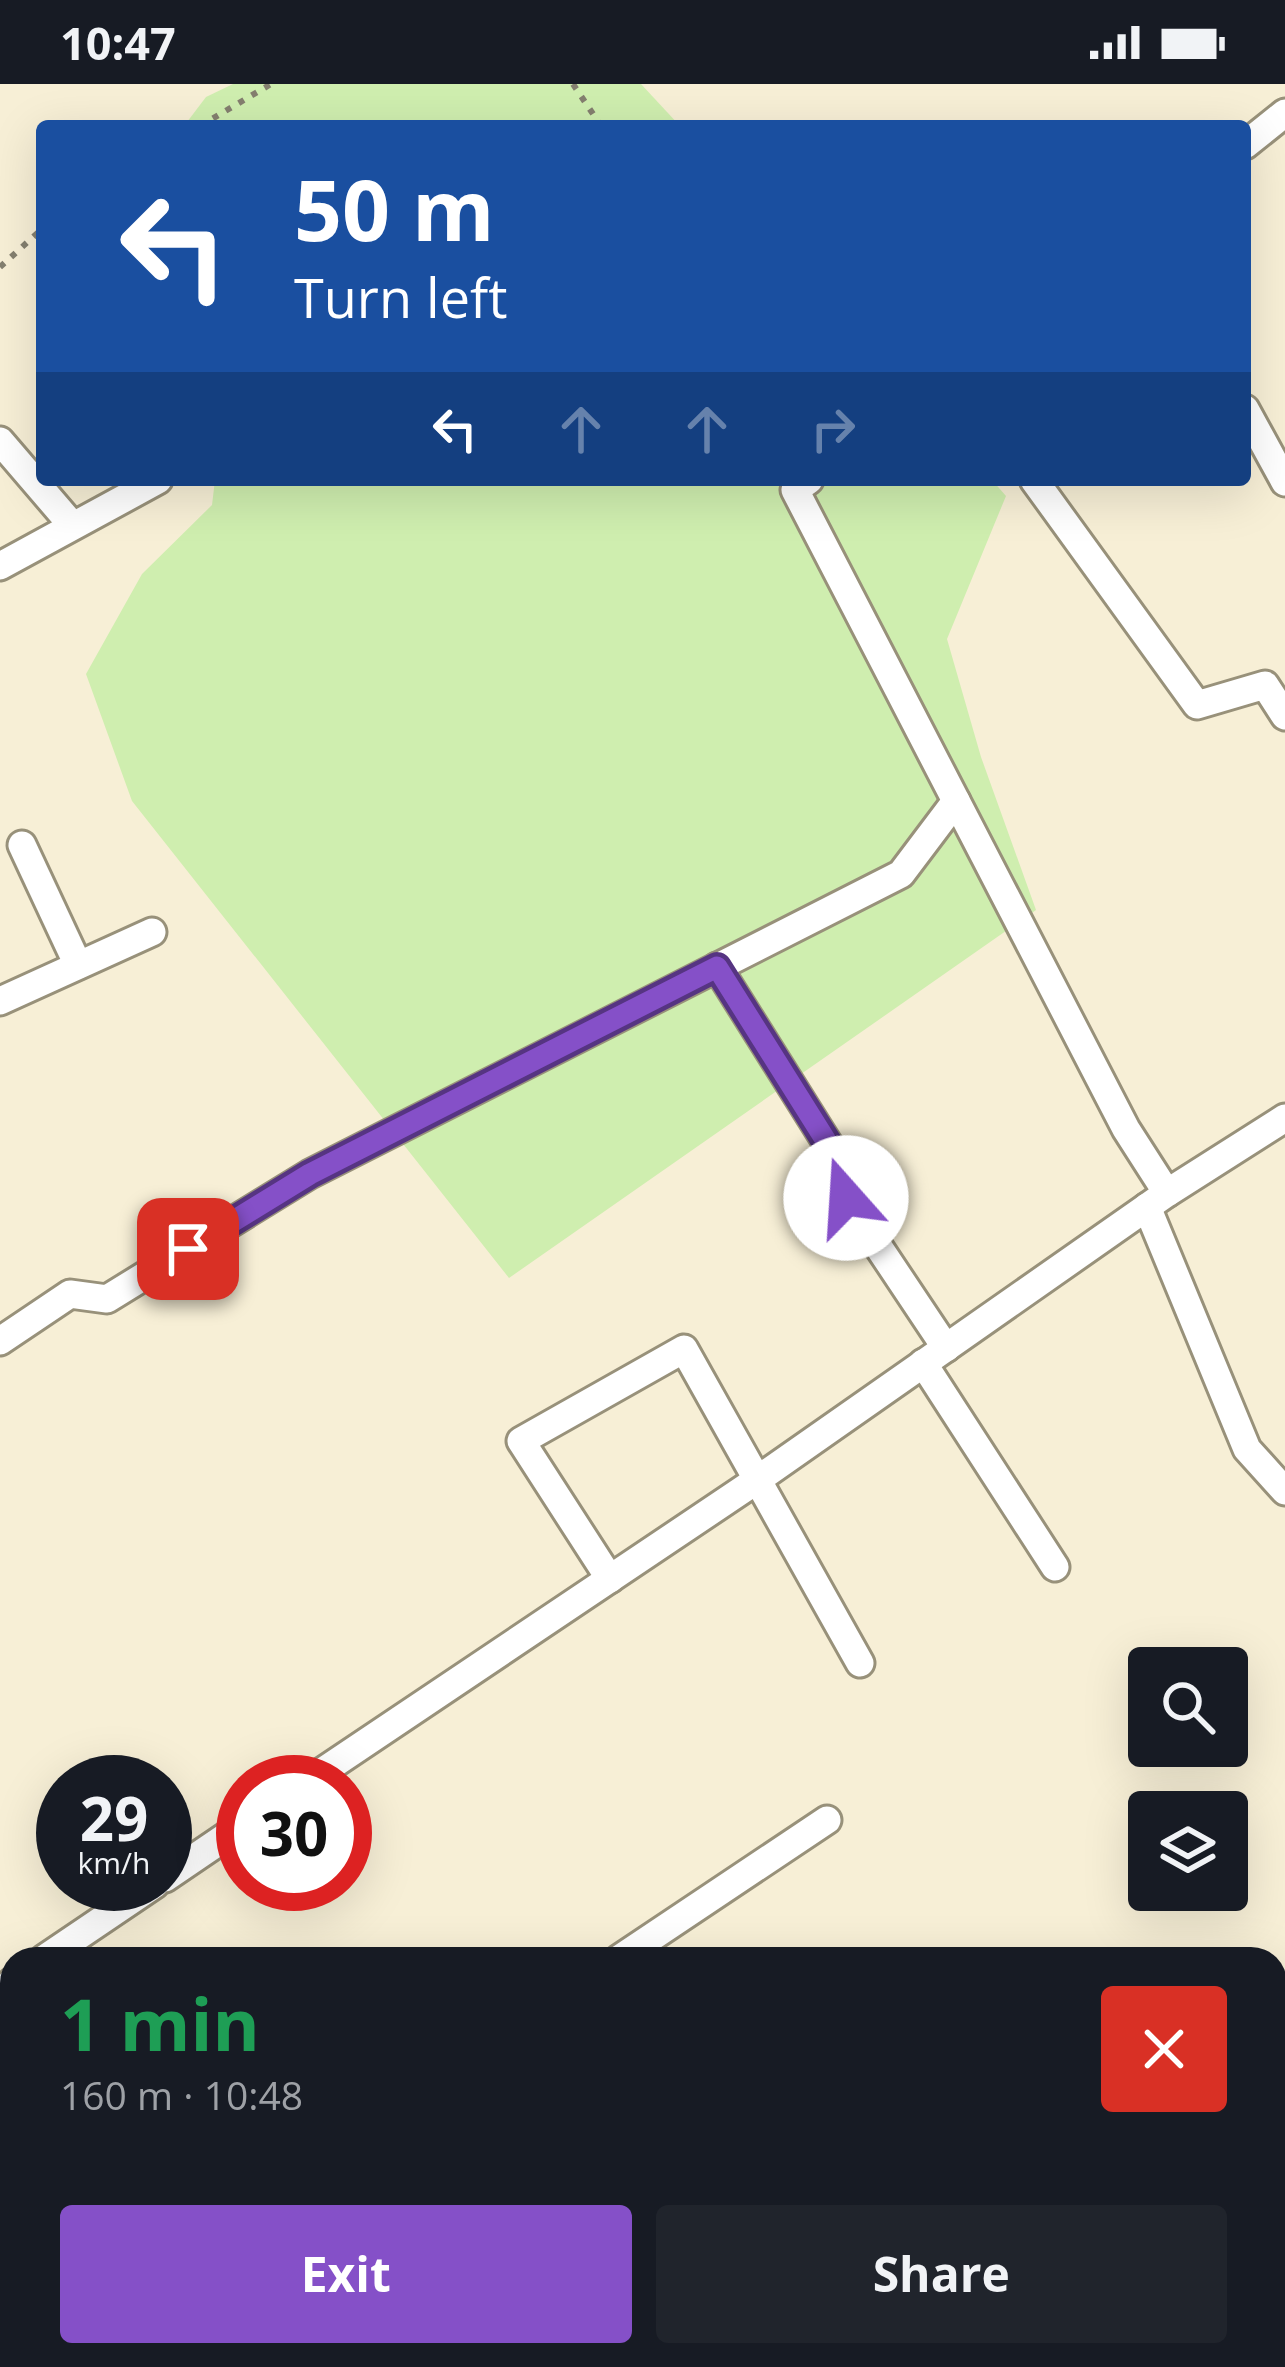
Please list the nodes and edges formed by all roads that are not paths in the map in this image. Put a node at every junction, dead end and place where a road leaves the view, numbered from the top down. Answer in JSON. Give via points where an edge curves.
{"nodes":[{"id":1,"x":1285,"y":113,"type":"edge"},
{"id":2,"x":1251,"y":140,"type":"edge"},
{"id":3,"x":1251,"y":421,"type":"edge"},
{"id":4,"x":0,"y":441,"type":"edge"},
{"id":5,"x":1285,"y":482,"type":"edge"},
{"id":6,"x":36,"y":483,"type":"edge"},
{"id":7,"x":39,"y":486,"type":"edge"},
{"id":8,"x":147,"y":486,"type":"edge"},
{"id":9,"x":801,"y":486,"type":"edge"},
{"id":10,"x":1038,"y":486,"type":"edge"},
{"id":11,"x":72,"y":525,"type":"junction"},
{"id":12,"x":0,"y":566,"type":"edge"},
{"id":13,"x":1285,"y":716,"type":"edge"},
{"id":14,"x":956,"y":801,"type":"junction"},
{"id":15,"x":22,"y":845,"type":"dead end"},
{"id":16,"x":152,"y":932,"type":"dead end"},
{"id":17,"x":79,"y":965,"type":"junction"},
{"id":18,"x":717,"y":967,"type":"junction"},
{"id":19,"x":0,"y":1001,"type":"edge"},
{"id":20,"x":1285,"y":1118,"type":"edge"},
{"id":21,"x":1157,"y":1200,"type":"junction"},
{"id":22,"x":4,"y":1328,"type":"edge"},
{"id":23,"x":934,"y":1356,"type":"junction"},
{"id":24,"x":757,"y":1480,"type":"junction"},
{"id":25,"x":1285,"y":1491,"type":"edge"},
{"id":26,"x":1055,"y":1568,"type":"dead end"},
{"id":27,"x":610,"y":1579,"type":"junction"},
{"id":28,"x":860,"y":1664,"type":"dead end"},
{"id":29,"x":348,"y":1755,"type":"edge"},
{"id":30,"x":827,"y":1820,"type":"dead end"},
{"id":31,"x":115,"y":1911,"type":"edge"},
{"id":32,"x":62,"y":1947,"type":"edge"},
{"id":33,"x":637,"y":1947,"type":"edge"}],
"edges":[{"from":1,"to":2,"type":"street"},
{"from":3,"to":5,"type":"street"},
{"from":4,"to":6,"type":"street"},
{"from":7,"to":11,"type":"street"},
{"from":8,"to":11,"type":"street"},
{"from":9,"to":14,"type":"street","via":[[795,490]]},
{"from":10,"to":13,"type":"street","via":[[1197,705],[1264,685]]},
{"from":11,"to":12,"type":"street"},
{"from":14,"to":18,"type":"street","via":[[901,874]]},
{"from":14,"to":21,"type":"street"},
{"from":15,"to":17,"type":"street"},
{"from":16,"to":17,"type":"street"},
{"from":17,"to":19,"type":"street"},
{"from":18,"to":22,"type":"street","via":[[310,1174],[107,1299],[70,1294]]},
{"from":18,"to":23,"type":"street","via":[[828,1144],[846,1198]]},
{"from":20,"to":21,"type":"street"},
{"from":21,"to":23,"type":"street"},
{"from":21,"to":25,"type":"street","via":[[1247,1449]]},
{"from":23,"to":24,"type":"street"},
{"from":23,"to":26,"type":"street"},
{"from":24,"to":27,"type":"street"},
{"from":24,"to":27,"type":"street","via":[[684,1349],[521,1441]]},
{"from":24,"to":28,"type":"street"},
{"from":27,"to":29,"type":"street"},
{"from":30,"to":33,"type":"street"},
{"from":31,"to":32,"type":"street"}]}
